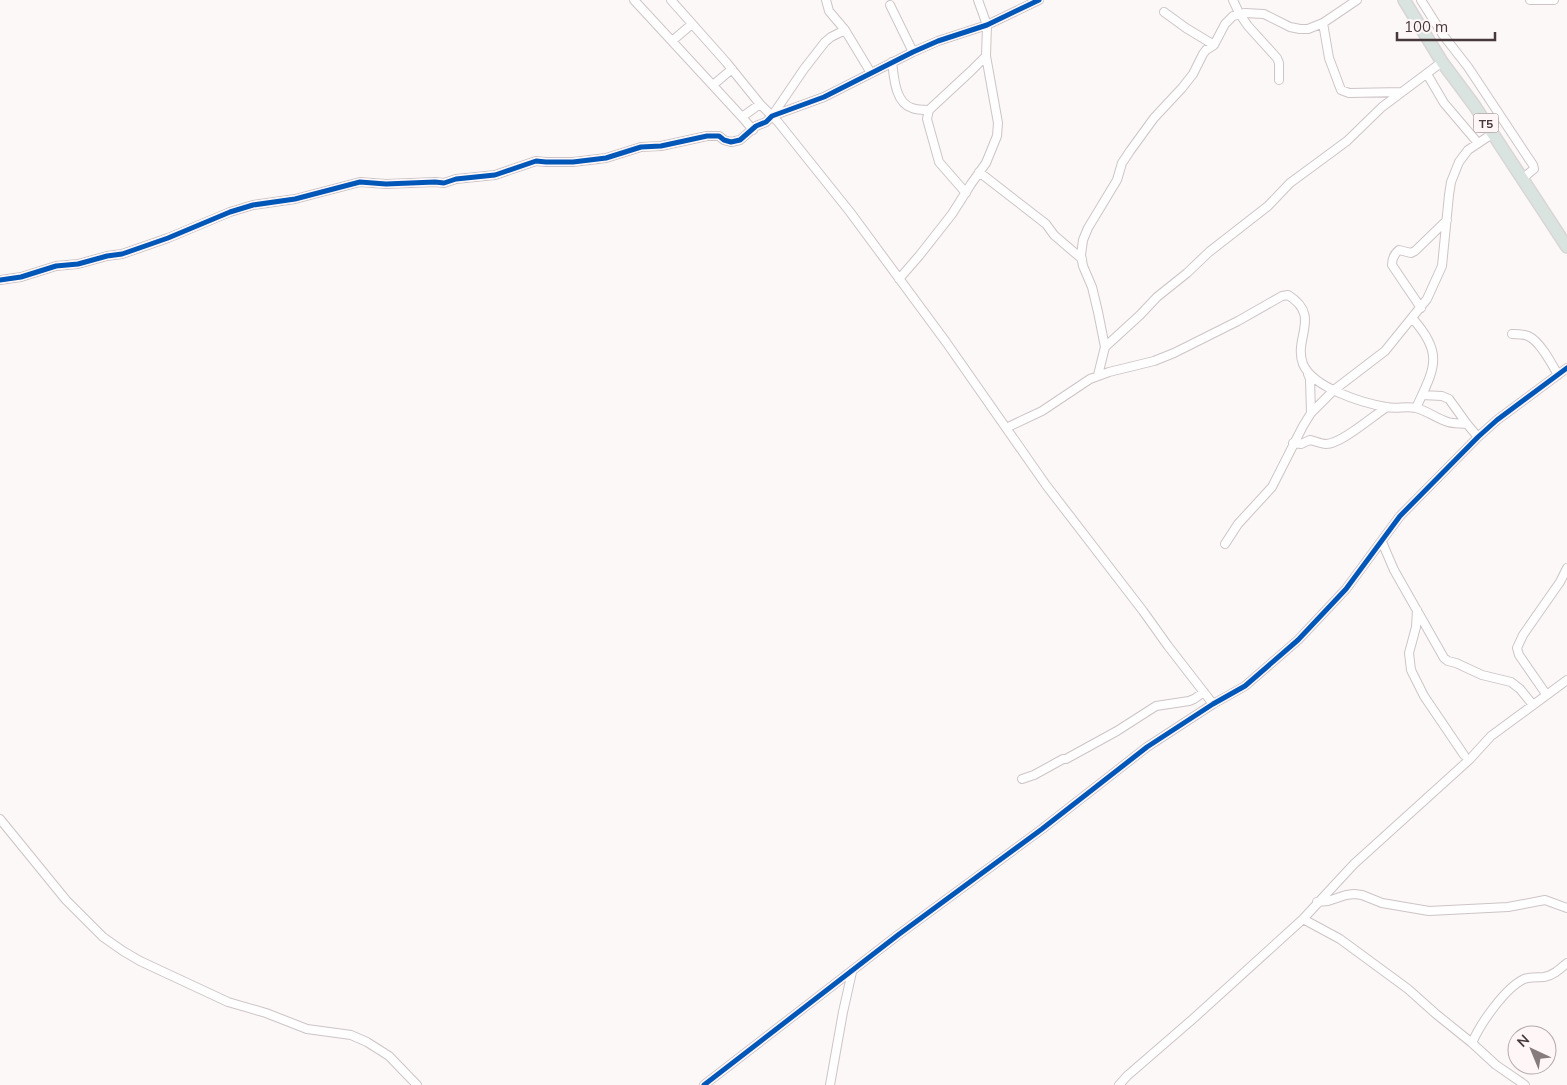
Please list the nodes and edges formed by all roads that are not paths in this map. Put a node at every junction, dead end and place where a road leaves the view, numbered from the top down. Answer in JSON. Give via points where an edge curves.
{"nodes":[{"id":1,"x":634,"y":0,"type":"edge"},
{"id":2,"x":671,"y":0,"type":"edge"},
{"id":3,"x":826,"y":0,"type":"edge"},
{"id":4,"x":978,"y":0,"type":"edge"},
{"id":5,"x":1038,"y":0,"type":"edge"},
{"id":6,"x":1233,"y":0,"type":"edge"},
{"id":7,"x":1357,"y":0,"type":"edge"},
{"id":8,"x":1404,"y":0,"type":"edge"},
{"id":9,"x":1421,"y":0,"type":"edge"},
{"id":10,"x":1530,"y":0,"type":"edge"},
{"id":11,"x":1554,"y":0,"type":"edge"},
{"id":12,"x":890,"y":5,"type":"dead end"},
{"id":13,"x":1164,"y":12,"type":"dead end"},
{"id":14,"x":1239,"y":13,"type":"junction"},
{"id":15,"x":1323,"y":23,"type":"junction"},
{"id":16,"x":692,"y":24,"type":"junction"},
{"id":17,"x":987,"y":25,"type":"junction"},
{"id":18,"x":844,"y":30,"type":"junction"},
{"id":19,"x":672,"y":41,"type":"junction"},
{"id":20,"x":1214,"y":45,"type":"junction"},
{"id":21,"x":913,"y":52,"type":"junction"},
{"id":22,"x":986,"y":56,"type":"junction"},
{"id":23,"x":892,"y":62,"type":"junction"},
{"id":24,"x":1442,"y":62,"type":"junction"},
{"id":25,"x":732,"y":69,"type":"junction"},
{"id":26,"x":871,"y":73,"type":"junction"},
{"id":27,"x":1427,"y":74,"type":"junction"},
{"id":28,"x":1279,"y":80,"type":"dead end"},
{"id":29,"x":713,"y":85,"type":"junction"},
{"id":30,"x":1402,"y":92,"type":"junction"},
{"id":31,"x":760,"y":104,"type":"junction"},
{"id":32,"x":929,"y":110,"type":"junction"},
{"id":33,"x":772,"y":116,"type":"junction"},
{"id":34,"x":742,"y":117,"type":"junction"},
{"id":35,"x":752,"y":130,"type":"junction"},
{"id":36,"x":1492,"y":134,"type":"junction"},
{"id":37,"x":1478,"y":143,"type":"junction"},
{"id":38,"x":979,"y":172,"type":"junction"},
{"id":39,"x":1522,"y":179,"type":"junction"},
{"id":40,"x":966,"y":193,"type":"junction"},
{"id":41,"x":1447,"y":220,"type":"junction"},
{"id":42,"x":1567,"y":248,"type":"edge"},
{"id":43,"x":1082,"y":259,"type":"junction"},
{"id":44,"x":899,"y":279,"type":"junction"},
{"id":45,"x":0,"y":280,"type":"edge"},
{"id":46,"x":1421,"y":308,"type":"junction"},
{"id":47,"x":1412,"y":318,"type":"junction"},
{"id":48,"x":1512,"y":334,"type":"dead end"},
{"id":49,"x":1105,"y":347,"type":"junction"},
{"id":50,"x":1567,"y":368,"type":"edge"},
{"id":51,"x":1308,"y":372,"type":"junction"},
{"id":52,"x":1098,"y":375,"type":"junction"},
{"id":53,"x":1558,"y":375,"type":"junction"},
{"id":54,"x":1334,"y":390,"type":"junction"},
{"id":55,"x":1422,"y":395,"type":"junction"},
{"id":56,"x":1387,"y":408,"type":"junction"},
{"id":57,"x":1416,"y":408,"type":"junction"},
{"id":58,"x":1311,"y":413,"type":"junction"},
{"id":59,"x":1467,"y":424,"type":"junction"},
{"id":60,"x":1006,"y":428,"type":"junction"},
{"id":61,"x":1478,"y":437,"type":"junction"},
{"id":62,"x":1293,"y":444,"type":"junction"},
{"id":63,"x":1382,"y":542,"type":"junction"},
{"id":64,"x":1225,"y":544,"type":"dead end"},
{"id":65,"x":1567,"y":568,"type":"edge"},
{"id":66,"x":1417,"y":610,"type":"junction"},
{"id":67,"x":1566,"y":683,"type":"edge"},
{"id":68,"x":1204,"y":692,"type":"junction"},
{"id":69,"x":1546,"y":694,"type":"junction"},
{"id":70,"x":1213,"y":704,"type":"junction"},
{"id":71,"x":1533,"y":705,"type":"junction"},
{"id":72,"x":1464,"y":755,"type":"dead end"},
{"id":73,"x":1022,"y":779,"type":"dead end"},
{"id":74,"x":0,"y":819,"type":"edge"},
{"id":75,"x":1317,"y":902,"type":"junction"},
{"id":76,"x":1565,"y":904,"type":"edge"},
{"id":77,"x":1303,"y":918,"type":"junction"},
{"id":78,"x":1567,"y":963,"type":"edge"},
{"id":79,"x":852,"y":972,"type":"junction"},
{"id":80,"x":1472,"y":1043,"type":"junction"},
{"id":81,"x":417,"y":1085,"type":"edge"},
{"id":82,"x":704,"y":1085,"type":"edge"},
{"id":83,"x":830,"y":1085,"type":"edge"},
{"id":84,"x":1118,"y":1085,"type":"edge"},
{"id":85,"x":1525,"y":1085,"type":"edge"}],
"edges":[{"from":1,"to":19,"type":"street"},
{"from":2,"to":16,"type":"street"},
{"from":3,"to":18,"type":"street","via":[[829,12]]},
{"from":4,"to":17,"type":"street"},
{"from":5,"to":17,"type":"street"},
{"from":6,"to":14,"type":"street"},
{"from":7,"to":15,"type":"street"},
{"from":8,"to":24,"type":"highway","number":"T5"},
{"from":9,"to":39,"type":"street","via":[[1533,165],[1532,172]]},
{"from":10,"to":11,"type":"street"},
{"from":12,"to":21,"type":"street"},
{"from":13,"to":20,"type":"street"},
{"from":14,"to":15,"type":"street","via":[[1264,14],[1300,30]]},
{"from":14,"to":20,"type":"street","via":[[1228,20]]},
{"from":14,"to":28,"type":"street","via":[[1277,58]]},
{"from":15,"to":30,"type":"street","via":[[1329,58],[1341,90],[1349,93]]},
{"from":16,"to":19,"type":"street"},
{"from":16,"to":25,"type":"street"},
{"from":17,"to":21,"type":"street"},
{"from":17,"to":22,"type":"street"},
{"from":18,"to":26,"type":"street"},
{"from":18,"to":33,"type":"street","via":[[825,42]]},
{"from":19,"to":29,"type":"street"},
{"from":20,"to":43,"type":"street","via":[[1206,50],[1193,74],[1154,118],[1122,163],[1117,180],[1088,228],[1083,240]]},
{"from":21,"to":23,"type":"street"},
{"from":22,"to":32,"type":"street"},
{"from":22,"to":38,"type":"street","via":[[998,123],[992,152]]},
{"from":23,"to":26,"type":"street"},
{"from":23,"to":32,"type":"street","via":[[899,97],[904,104]]},
{"from":24,"to":27,"type":"street"},
{"from":24,"to":36,"type":"highway","number":"T5"},
{"from":25,"to":29,"type":"street"},
{"from":25,"to":31,"type":"street"},
{"from":26,"to":33,"type":"street","via":[[824,97]]},
{"from":27,"to":30,"type":"street"},
{"from":27,"to":37,"type":"street","via":[[1444,103]]},
{"from":29,"to":34,"type":"street"},
{"from":30,"to":49,"type":"street","via":[[1347,141],[1290,183],[1268,206],[1209,252]]},
{"from":31,"to":33,"type":"street"},
{"from":31,"to":34,"type":"street"},
{"from":32,"to":40,"type":"street","via":[[928,122],[939,162]]},
{"from":33,"to":35,"type":"street"},
{"from":33,"to":44,"type":"street","via":[[850,212]]},
{"from":34,"to":35,"type":"street"},
{"from":35,"to":45,"type":"street","via":[[740,140],[731,142],[719,136],[707,136],[641,147],[600,159],[536,161],[495,175],[444,183],[353,183],[230,212],[122,254]]},
{"from":36,"to":37,"type":"street"},
{"from":36,"to":39,"type":"highway","number":"T5"},
{"from":37,"to":41,"type":"street","via":[[1459,162],[1451,182]]},
{"from":38,"to":40,"type":"street"},
{"from":38,"to":43,"type":"street","via":[[1046,224]]},
{"from":39,"to":42,"type":"highway","number":"T5"},
{"from":40,"to":44,"type":"street","via":[[940,231]]},
{"from":41,"to":46,"type":"street","via":[[1442,266]]},
{"from":41,"to":46,"type":"street","via":[[1415,252],[1399,250],[1392,260],[1392,265]]},
{"from":43,"to":49,"type":"street","via":[[1092,287]]},
{"from":44,"to":60,"type":"street"},
{"from":46,"to":47,"type":"street"},
{"from":47,"to":54,"type":"street","via":[[1386,350]]},
{"from":47,"to":55,"type":"street","via":[[1429,340],[1434,356]]},
{"from":48,"to":53,"type":"street","via":[[1532,339]]},
{"from":49,"to":52,"type":"street"},
{"from":50,"to":53,"type":"street"},
{"from":51,"to":52,"type":"street","via":[[1301,353],[1306,320],[1301,308],[1288,295],[1174,353]]},
{"from":51,"to":54,"type":"street"},
{"from":51,"to":58,"type":"street"},
{"from":52,"to":60,"type":"street","via":[[1042,411]]},
{"from":53,"to":61,"type":"street"},
{"from":54,"to":56,"type":"street"},
{"from":54,"to":58,"type":"street"},
{"from":55,"to":57,"type":"street"},
{"from":55,"to":59,"type":"street","via":[[1449,399]]},
{"from":56,"to":57,"type":"street"},
{"from":56,"to":62,"type":"street","via":[[1331,443],[1310,440]]},
{"from":57,"to":59,"type":"street","via":[[1448,422]]},
{"from":58,"to":62,"type":"street"},
{"from":59,"to":61,"type":"street"},
{"from":60,"to":68,"type":"street"},
{"from":61,"to":63,"type":"street","via":[[1400,516]]},
{"from":62,"to":64,"type":"street","via":[[1272,487],[1238,524]]},
{"from":63,"to":66,"type":"street"},
{"from":63,"to":70,"type":"street","via":[[1346,589],[1298,640],[1245,686]]},
{"from":65,"to":69,"type":"street","via":[[1517,648]]},
{"from":66,"to":71,"type":"street","via":[[1446,660],[1482,675],[1511,682]]},
{"from":66,"to":72,"type":"street","via":[[1409,664],[1424,696]]},
{"from":67,"to":69,"type":"street"},
{"from":68,"to":70,"type":"street"},
{"from":68,"to":73,"type":"street","via":[[1189,701],[1156,706],[1095,744]]},
{"from":69,"to":71,"type":"street"},
{"from":70,"to":79,"type":"street","via":[[1147,747]]},
{"from":71,"to":75,"type":"street","via":[[1491,736]]},
{"from":74,"to":81,"type":"street","via":[[66,900],[118,948],[228,1002],[307,1029],[351,1035],[367,1042],[389,1056]]},
{"from":75,"to":76,"type":"street","via":[[1354,894],[1382,904],[1429,911],[1508,907],[1544,900]]},
{"from":75,"to":77,"type":"street"},
{"from":77,"to":80,"type":"street","via":[[1374,963]]},
{"from":77,"to":84,"type":"street"},
{"from":78,"to":80,"type":"street","via":[[1552,974],[1525,979],[1506,992]]},
{"from":79,"to":82,"type":"street"},
{"from":79,"to":83,"type":"street"},
{"from":80,"to":85,"type":"street"}]}
